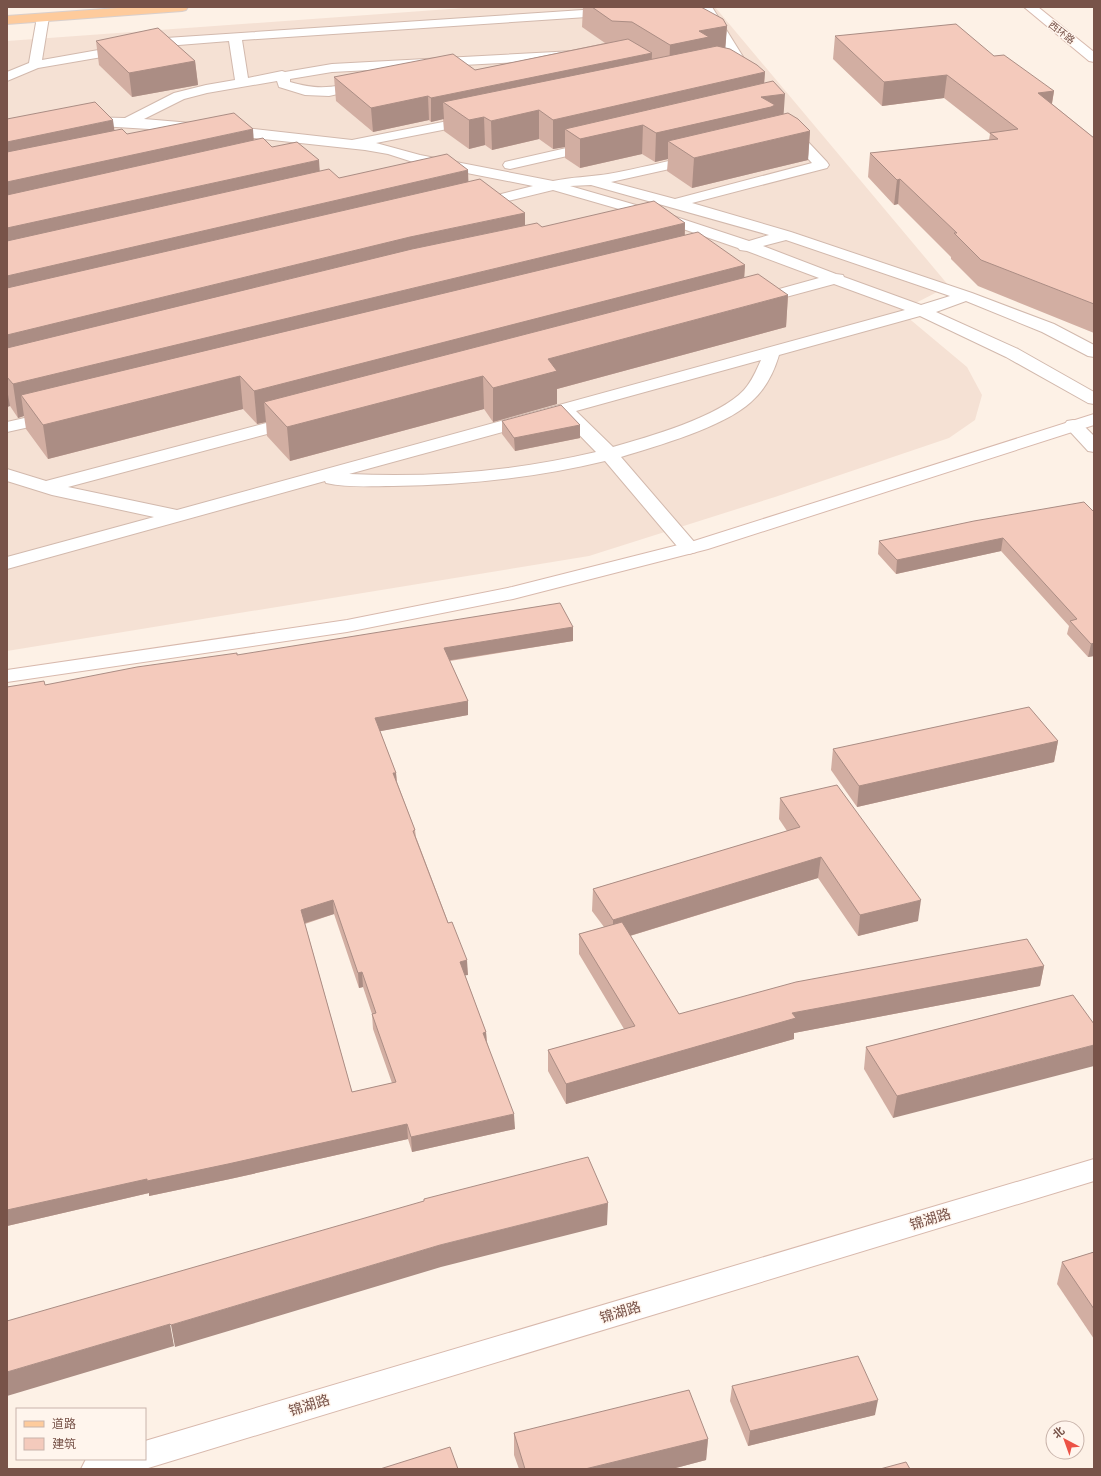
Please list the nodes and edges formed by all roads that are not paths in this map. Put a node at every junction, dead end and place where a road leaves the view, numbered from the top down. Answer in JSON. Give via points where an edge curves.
{"nodes":[{"id":1,"x":96,"y":7,"type":"edge"},
{"id":2,"x":182,"y":7,"type":"edge"},
{"id":3,"x":706,"y":7,"type":"edge"},
{"id":4,"x":1030,"y":7,"type":"edge"},
{"id":5,"x":1048,"y":7,"type":"edge"},
{"id":6,"x":623,"y":11,"type":"edge"},
{"id":7,"x":7,"y":14,"type":"edge"},
{"id":8,"x":43,"y":17,"type":"junction"},
{"id":9,"x":7,"y":20,"type":"edge"},
{"id":10,"x":235,"y":37,"type":"junction"},
{"id":11,"x":1094,"y":43,"type":"edge"},
{"id":12,"x":588,"y":54,"type":"edge"},
{"id":13,"x":558,"y":55,"type":"junction"},
{"id":14,"x":1094,"y":58,"type":"edge"},
{"id":15,"x":35,"y":65,"type":"junction"},
{"id":16,"x":726,"y":68,"type":"edge"},
{"id":17,"x":530,"y":70,"type":"edge"},
{"id":18,"x":476,"y":74,"type":"edge"},
{"id":19,"x":282,"y":75,"type":"junction"},
{"id":20,"x":7,"y":77,"type":"edge"},
{"id":21,"x":395,"y":77,"type":"edge"},
{"id":22,"x":748,"y":77,"type":"junction"},
{"id":23,"x":242,"y":82,"type":"junction"},
{"id":24,"x":373,"y":82,"type":"edge"},
{"id":25,"x":759,"y":88,"type":"edge"},
{"id":26,"x":488,"y":117,"type":"edge"},
{"id":27,"x":129,"y":122,"type":"junction"},
{"id":28,"x":72,"y":125,"type":"edge"},
{"id":29,"x":229,"y":129,"type":"junction"},
{"id":30,"x":786,"y":129,"type":"edge"},
{"id":31,"x":183,"y":139,"type":"edge"},
{"id":32,"x":609,"y":142,"type":"edge"},
{"id":33,"x":349,"y":144,"type":"junction"},
{"id":34,"x":308,"y":152,"type":"edge"},
{"id":35,"x":403,"y":153,"type":"junction"},
{"id":36,"x":708,"y":156,"type":"edge"},
{"id":37,"x":510,"y":165,"type":"junction"},
{"id":38,"x":453,"y":166,"type":"junction"},
{"id":39,"x":422,"y":173,"type":"edge"},
{"id":40,"x":590,"y":181,"type":"junction"},
{"id":41,"x":554,"y":186,"type":"junction"},
{"id":42,"x":675,"y":203,"type":"junction"},
{"id":43,"x":462,"y":208,"type":"edge"},
{"id":44,"x":696,"y":209,"type":"junction"},
{"id":45,"x":665,"y":218,"type":"junction"},
{"id":46,"x":638,"y":226,"type":"edge"},
{"id":47,"x":786,"y":236,"type":"junction"},
{"id":48,"x":748,"y":246,"type":"junction"},
{"id":49,"x":717,"y":253,"type":"edge"},
{"id":50,"x":837,"y":278,"type":"junction"},
{"id":51,"x":966,"y":296,"type":"junction"},
{"id":52,"x":737,"y":305,"type":"edge"},
{"id":53,"x":921,"y":311,"type":"junction"},
{"id":54,"x":772,"y":352,"type":"junction"},
{"id":55,"x":1094,"y":352,"type":"edge"},
{"id":56,"x":1094,"y":399,"type":"edge"},
{"id":57,"x":564,"y":409,"type":"junction"},
{"id":58,"x":69,"y":412,"type":"edge"},
{"id":59,"x":314,"y":416,"type":"edge"},
{"id":60,"x":1094,"y":419,"type":"edge"},
{"id":61,"x":1073,"y":424,"type":"junction"},
{"id":62,"x":7,"y":427,"type":"edge"},
{"id":63,"x":1094,"y":447,"type":"edge"},
{"id":64,"x":610,"y":455,"type":"junction"},
{"id":65,"x":7,"y":475,"type":"edge"},
{"id":66,"x":315,"y":477,"type":"junction"},
{"id":67,"x":45,"y":487,"type":"junction"},
{"id":68,"x":175,"y":516,"type":"junction"},
{"id":69,"x":689,"y":548,"type":"junction"},
{"id":70,"x":7,"y":563,"type":"edge"},
{"id":71,"x":7,"y":676,"type":"edge"},
{"id":72,"x":1094,"y":1170,"type":"edge"},
{"id":73,"x":146,"y":1455,"type":"edge"},
{"id":74,"x":127,"y":1460,"type":"edge"},
{"id":75,"x":97,"y":1469,"type":"edge"}],
"edges":[{"from":1,"to":7,"type":"main road"},
{"from":2,"to":8,"type":"main road"},
{"from":3,"to":22,"type":"street"},
{"from":4,"to":14,"type":"street","name":"西环路"},
{"from":5,"to":11,"type":"street","name":"西环路"},
{"from":6,"to":10,"type":"street"},
{"from":8,"to":9,"type":"main road"},
{"from":8,"to":15,"type":"street"},
{"from":10,"to":15,"type":"street","via":[[166,42]]},
{"from":10,"to":23,"type":"street"},
{"from":12,"to":13,"type":"street"},
{"from":13,"to":17,"type":"street","via":[[544,66]]},
{"from":13,"to":19,"type":"street","via":[[368,64]]},
{"from":15,"to":20,"type":"street"},
{"from":16,"to":22,"type":"street"},
{"from":18,"to":21,"type":"street","via":[[461,71],[454,64]]},
{"from":19,"to":23,"type":"street"},
{"from":19,"to":24,"type":"street","via":[[284,84],[305,91],[329,92]]},
{"from":22,"to":25,"type":"street"},
{"from":23,"to":27,"type":"street","via":[[179,96]]},
{"from":26,"to":33,"type":"street"},
{"from":27,"to":28,"type":"street"},
{"from":27,"to":29,"type":"street"},
{"from":29,"to":31,"type":"street"},
{"from":29,"to":33,"type":"street"},
{"from":30,"to":42,"type":"street","via":[[822,165]]},
{"from":32,"to":37,"type":"street"},
{"from":33,"to":34,"type":"street"},
{"from":33,"to":35,"type":"street"},
{"from":35,"to":37,"type":"street","via":[[425,151]]},
{"from":35,"to":38,"type":"street","via":[[416,159]]},
{"from":36,"to":40,"type":"street"},
{"from":37,"to":40,"type":"street"},
{"from":38,"to":39,"type":"street"},
{"from":38,"to":41,"type":"street"},
{"from":40,"to":41,"type":"street","via":[[572,181]]},
{"from":40,"to":42,"type":"street"},
{"from":41,"to":43,"type":"street"},
{"from":41,"to":45,"type":"street"},
{"from":42,"to":44,"type":"street"},
{"from":44,"to":45,"type":"street"},
{"from":44,"to":47,"type":"street"},
{"from":45,"to":46,"type":"street"},
{"from":45,"to":48,"type":"street"},
{"from":47,"to":48,"type":"street"},
{"from":47,"to":51,"type":"street"},
{"from":48,"to":49,"type":"street"},
{"from":48,"to":50,"type":"street"},
{"from":50,"to":52,"type":"street"},
{"from":50,"to":53,"type":"street"},
{"from":51,"to":53,"type":"street"},
{"from":51,"to":55,"type":"street","via":[[1048,328]]},
{"from":53,"to":54,"type":"street"},
{"from":53,"to":56,"type":"street","via":[[1012,353]]},
{"from":54,"to":57,"type":"street"},
{"from":54,"to":64,"type":"street","via":[[766,371],[751,392],[738,404],[686,429]]},
{"from":57,"to":64,"type":"street"},
{"from":57,"to":66,"type":"street"},
{"from":58,"to":62,"type":"street"},
{"from":59,"to":67,"type":"street"},
{"from":60,"to":61,"type":"street"},
{"from":61,"to":63,"type":"street"},
{"from":61,"to":69,"type":"street"},
{"from":64,"to":66,"type":"street","via":[[521,472],[463,478],[369,480]]},
{"from":64,"to":69,"type":"street"},
{"from":65,"to":67,"type":"street"},
{"from":66,"to":68,"type":"street"},
{"from":67,"to":68,"type":"street"},
{"from":68,"to":70,"type":"street"},
{"from":69,"to":71,"type":"street","via":[[513,593],[347,626]]},
{"from":72,"to":73,"type":"street","name":"锦湖路"},
{"from":74,"to":75,"type":"street"}]}
